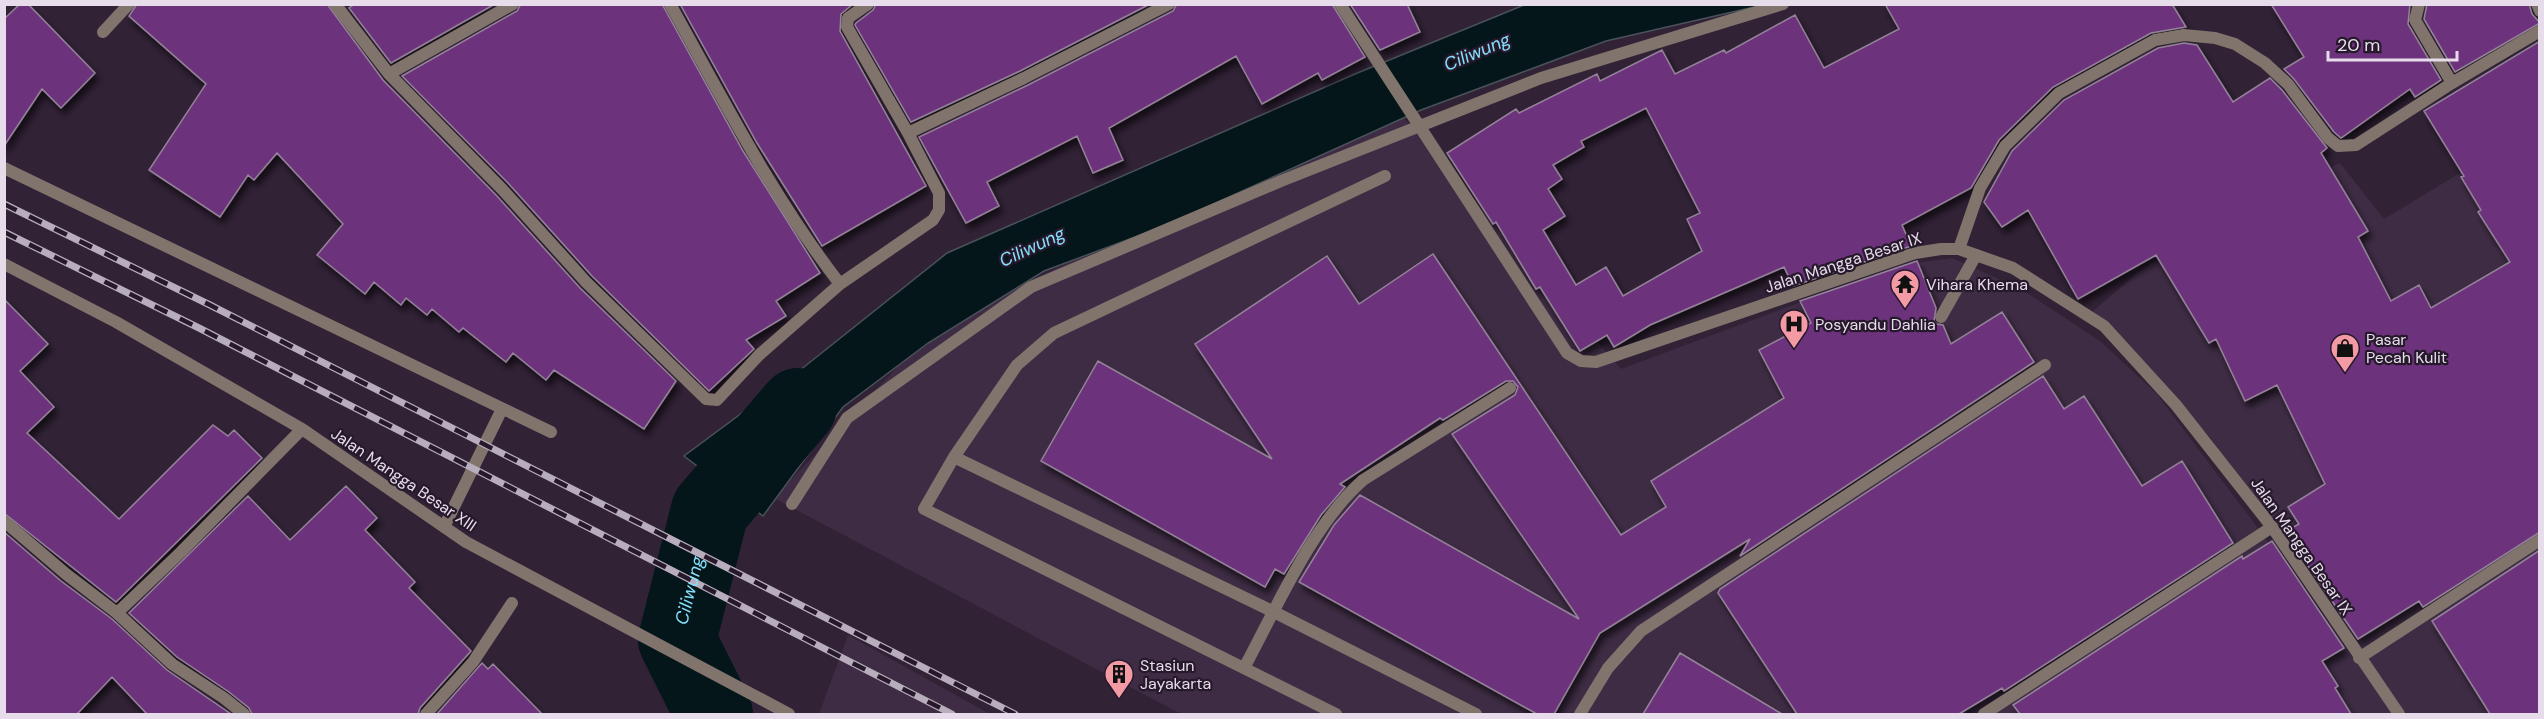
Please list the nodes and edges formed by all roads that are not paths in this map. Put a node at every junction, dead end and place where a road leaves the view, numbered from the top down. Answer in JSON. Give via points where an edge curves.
{"nodes":[{"id":1,"x":129,"y":4,"type":"edge"},
{"id":2,"x":335,"y":4,"type":"edge"},
{"id":3,"x":513,"y":4,"type":"edge"},
{"id":4,"x":670,"y":4,"type":"edge"},
{"id":5,"x":868,"y":4,"type":"edge"},
{"id":6,"x":1169,"y":4,"type":"edge"},
{"id":7,"x":1340,"y":4,"type":"edge"},
{"id":8,"x":1783,"y":4,"type":"edge"},
{"id":9,"x":2419,"y":4,"type":"edge"},
{"id":10,"x":2537,"y":4,"type":"edge"},
{"id":11,"x":2540,"y":11,"type":"edge"},
{"id":12,"x":2540,"y":31,"type":"edge"},
{"id":13,"x":103,"y":32,"type":"dead end"},
{"id":14,"x":389,"y":74,"type":"junction"},
{"id":15,"x":2452,"y":83,"type":"junction"},
{"id":16,"x":1416,"y":122,"type":"junction"},
{"id":17,"x":908,"y":133,"type":"junction"},
{"id":18,"x":4,"y":168,"type":"edge"},
{"id":19,"x":1385,"y":176,"type":"dead end"},
{"id":20,"x":1959,"y":249,"type":"junction"},
{"id":21,"x":1976,"y":255,"type":"junction"},
{"id":22,"x":4,"y":264,"type":"edge"},
{"id":23,"x":840,"y":284,"type":"junction"},
{"id":24,"x":1941,"y":317,"type":"dead end"},
{"id":25,"x":2045,"y":365,"type":"dead end"},
{"id":26,"x":1510,"y":388,"type":"dead end"},
{"id":27,"x":502,"y":409,"type":"junction"},
{"id":28,"x":302,"y":429,"type":"junction"},
{"id":29,"x":551,"y":432,"type":"dead end"},
{"id":30,"x":954,"y":458,"type":"junction"},
{"id":31,"x":792,"y":504,"type":"dead end"},
{"id":32,"x":4,"y":521,"type":"edge"},
{"id":33,"x":444,"y":527,"type":"junction"},
{"id":34,"x":2272,"y":527,"type":"junction"},
{"id":35,"x":2540,"y":540,"type":"edge"},
{"id":36,"x":512,"y":603,"type":"dead end"},
{"id":37,"x":1274,"y":612,"type":"junction"},
{"id":38,"x":117,"y":613,"type":"junction"},
{"id":39,"x":2359,"y":658,"type":"junction"},
{"id":40,"x":1244,"y":668,"type":"junction"},
{"id":41,"x":786,"y":713,"type":"edge"},
{"id":42,"x":244,"y":714,"type":"edge"},
{"id":43,"x":426,"y":714,"type":"edge"},
{"id":44,"x":1336,"y":714,"type":"edge"},
{"id":45,"x":1476,"y":714,"type":"edge"},
{"id":46,"x":1580,"y":714,"type":"edge"},
{"id":47,"x":1984,"y":714,"type":"edge"},
{"id":48,"x":2400,"y":714,"type":"edge"}],
"edges":[{"from":1,"to":13,"type":"street"},
{"from":2,"to":14,"type":"street"},
{"from":3,"to":14,"type":"street"},
{"from":4,"to":23,"type":"street","via":[[732,118]]},
{"from":5,"to":17,"type":"street","via":[[848,18],[847,27]]},
{"from":6,"to":17,"type":"street"},
{"from":7,"to":16,"type":"street","name":"Jalan Mangga Besar IX"},
{"from":8,"to":16,"type":"street","via":[[1541,78]]},
{"from":9,"to":15,"type":"street","via":[[2415,20]]},
{"from":10,"to":11,"type":"street"},
{"from":12,"to":15,"type":"street"},
{"from":14,"to":23,"type":"street","via":[[586,282],[706,399],[717,400],[759,355]]},
{"from":15,"to":20,"type":"street","via":[[2356,144],[2338,146],[2288,84],[2235,44],[2184,35],[2155,40],[2059,93],[2005,146],[1980,188]]},
{"from":16,"to":20,"type":"street","name":"Jalan Mangga Besar IX","via":[[1567,353],[1581,361],[1596,362],[1915,253]]},
{"from":16,"to":31,"type":"street","via":[[1031,287],[847,418]]},
{"from":17,"to":23,"type":"street","via":[[939,193],[939,210],[933,220]]},
{"from":18,"to":27,"type":"street"},
{"from":19,"to":30,"type":"street","via":[[1054,333],[1017,365]]},
{"from":20,"to":21,"type":"street","name":"Jalan Mangga Besar IX"},
{"from":21,"to":24,"type":"street"},
{"from":21,"to":34,"type":"street","name":"Jalan Mangga Besar IX","via":[[2013,268],[2103,326],[2176,405]]},
{"from":22,"to":28,"type":"street","name":"Jalan Mangga Besar XIII","via":[[116,322]]},
{"from":25,"to":46,"type":"street","via":[[1641,631],[1608,668]]},
{"from":26,"to":37,"type":"street","via":[[1364,480],[1344,497],[1323,524]]},
{"from":27,"to":29,"type":"street"},
{"from":27,"to":33,"type":"street"},
{"from":28,"to":33,"type":"street","name":"Jalan Mangga Besar XIII"},
{"from":28,"to":38,"type":"street"},
{"from":30,"to":37,"type":"street"},
{"from":30,"to":40,"type":"street","via":[[924,509]]},
{"from":32,"to":38,"type":"street"},
{"from":33,"to":41,"type":"street","name":"Jalan Mangga Besar XIII"},
{"from":34,"to":39,"type":"street","name":"Jalan Mangga Besar IX"},
{"from":34,"to":47,"type":"street"},
{"from":35,"to":39,"type":"street"},
{"from":36,"to":43,"type":"street","via":[[473,662]]},
{"from":37,"to":40,"type":"street"},
{"from":37,"to":45,"type":"street"},
{"from":38,"to":42,"type":"street","via":[[172,664]]},
{"from":39,"to":48,"type":"street","name":"Jalan Mangga Besar IX"},
{"from":40,"to":44,"type":"street"}]}
